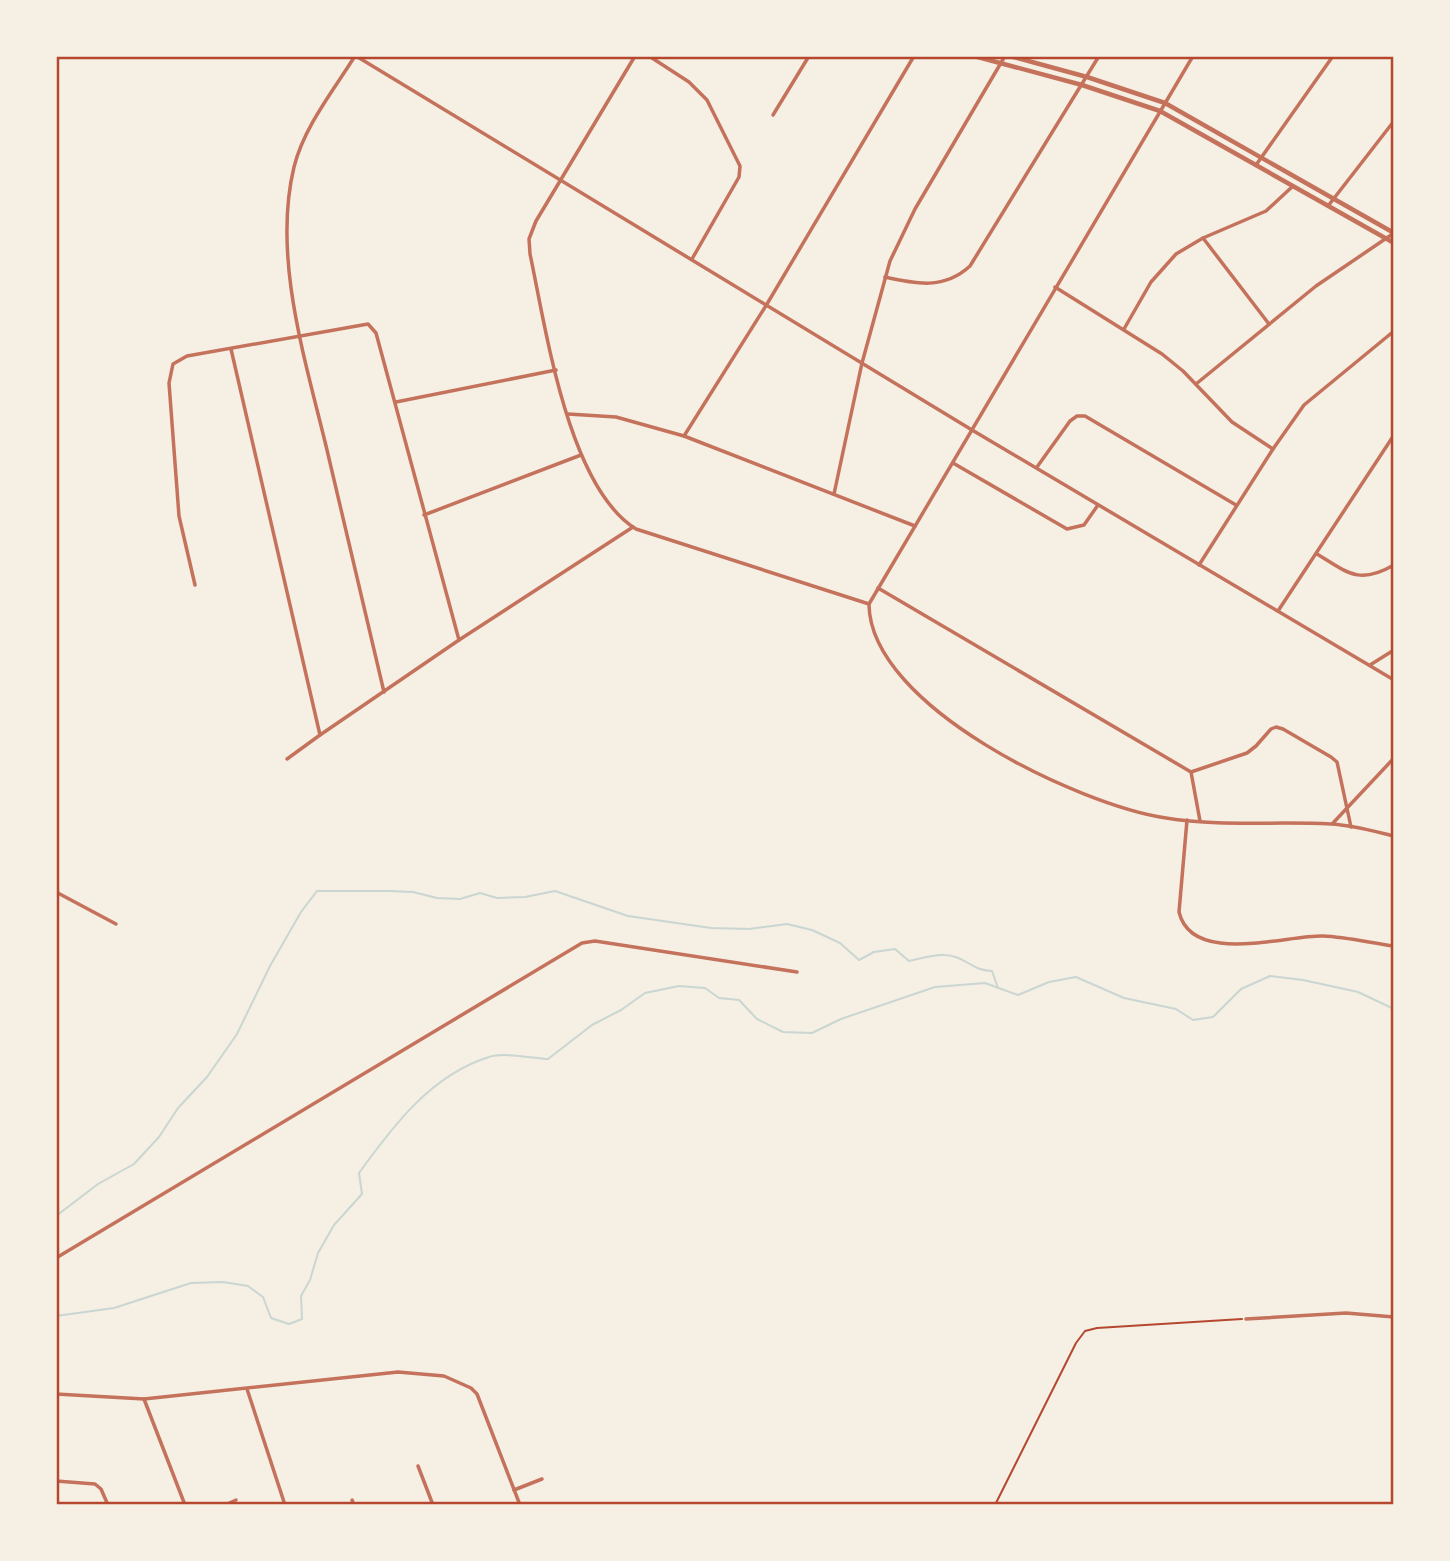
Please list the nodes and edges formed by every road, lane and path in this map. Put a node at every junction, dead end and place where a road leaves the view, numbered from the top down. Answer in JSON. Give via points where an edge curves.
{"nodes":[{"id":1,"x":355,"y":56,"type":"edge"},
{"id":2,"x":635,"y":56,"type":"edge"},
{"id":3,"x":649,"y":56,"type":"edge"},
{"id":4,"x":809,"y":56,"type":"edge"},
{"id":5,"x":914,"y":56,"type":"edge"},
{"id":6,"x":974,"y":56,"type":"edge"},
{"id":7,"x":1007,"y":56,"type":"edge"},
{"id":8,"x":1099,"y":56,"type":"edge"},
{"id":9,"x":1193,"y":56,"type":"edge"},
{"id":10,"x":1333,"y":56,"type":"edge"},
{"id":11,"x":1001,"y":62,"type":"junction"},
{"id":12,"x":1087,"y":77,"type":"junction"},
{"id":13,"x":1082,"y":85,"type":"junction"},
{"id":14,"x":1165,"y":103,"type":"junction"},
{"id":15,"x":1160,"y":111,"type":"junction"},
{"id":16,"x":773,"y":115,"type":"dead end"},
{"id":17,"x":1394,"y":121,"type":"edge"},
{"id":18,"x":1261,"y":158,"type":"junction"},
{"id":19,"x":1256,"y":165,"type":"junction"},
{"id":20,"x":559,"y":180,"type":"junction"},
{"id":21,"x":1293,"y":186,"type":"junction"},
{"id":22,"x":1334,"y":199,"type":"junction"},
{"id":23,"x":1328,"y":206,"type":"junction"},
{"id":24,"x":1394,"y":233,"type":"edge"},
{"id":25,"x":1203,"y":238,"type":"junction"},
{"id":26,"x":1386,"y":239,"type":"junction"},
{"id":27,"x":1394,"y":243,"type":"edge"},
{"id":28,"x":692,"y":259,"type":"junction"},
{"id":29,"x":885,"y":277,"type":"junction"},
{"id":30,"x":1055,"y":287,"type":"junction"},
{"id":31,"x":767,"y":304,"type":"junction"},
{"id":32,"x":1269,"y":324,"type":"junction"},
{"id":33,"x":1124,"y":329,"type":"junction"},
{"id":34,"x":1394,"y":331,"type":"edge"},
{"id":35,"x":300,"y":337,"type":"junction"},
{"id":36,"x":232,"y":349,"type":"junction"},
{"id":37,"x":862,"y":363,"type":"junction"},
{"id":38,"x":556,"y":370,"type":"junction"},
{"id":39,"x":1196,"y":384,"type":"junction"},
{"id":40,"x":396,"y":402,"type":"junction"},
{"id":41,"x":568,"y":414,"type":"junction"},
{"id":42,"x":972,"y":429,"type":"junction"},
{"id":43,"x":1394,"y":435,"type":"edge"},
{"id":44,"x":684,"y":436,"type":"junction"},
{"id":45,"x":1273,"y":449,"type":"junction"},
{"id":46,"x":581,"y":455,"type":"junction"},
{"id":47,"x":953,"y":464,"type":"junction"},
{"id":48,"x":1036,"y":468,"type":"junction"},
{"id":49,"x":834,"y":494,"type":"junction"},
{"id":50,"x":1098,"y":505,"type":"junction"},
{"id":51,"x":1236,"y":505,"type":"junction"},
{"id":52,"x":424,"y":515,"type":"junction"},
{"id":53,"x":915,"y":526,"type":"junction"},
{"id":54,"x":633,"y":527,"type":"junction"},
{"id":55,"x":1317,"y":554,"type":"junction"},
{"id":56,"x":1199,"y":565,"type":"junction"},
{"id":57,"x":1394,"y":565,"type":"edge"},
{"id":58,"x":195,"y":585,"type":"dead end"},
{"id":59,"x":878,"y":588,"type":"junction"},
{"id":60,"x":869,"y":604,"type":"junction"},
{"id":61,"x":1278,"y":611,"type":"junction"},
{"id":62,"x":459,"y":640,"type":"junction"},
{"id":63,"x":1394,"y":650,"type":"edge"},
{"id":64,"x":1370,"y":665,"type":"junction"},
{"id":65,"x":1394,"y":680,"type":"edge"},
{"id":66,"x":384,"y":692,"type":"junction"},
{"id":67,"x":320,"y":735,"type":"junction"},
{"id":68,"x":1394,"y":758,"type":"edge"},
{"id":69,"x":287,"y":760,"type":"dead end"},
{"id":70,"x":1191,"y":772,"type":"junction"},
{"id":71,"x":1347,"y":807,"type":"junction"},
{"id":72,"x":1187,"y":820,"type":"junction"},
{"id":73,"x":1200,"y":821,"type":"junction"},
{"id":74,"x":1333,"y":824,"type":"junction"},
{"id":75,"x":1351,"y":827,"type":"junction"},
{"id":76,"x":1394,"y":836,"type":"edge"},
{"id":77,"x":56,"y":892,"type":"edge"},
{"id":78,"x":116,"y":924,"type":"dead end"},
{"id":79,"x":1394,"y":946,"type":"edge"},
{"id":80,"x":797,"y":972,"type":"dead end"},
{"id":81,"x":56,"y":1258,"type":"edge"},
{"id":82,"x":1394,"y":1317,"type":"edge"},
{"id":83,"x":1246,"y":1319,"type":"joint"},
{"id":84,"x":247,"y":1389,"type":"junction"},
{"id":85,"x":56,"y":1394,"type":"edge"},
{"id":86,"x":144,"y":1399,"type":"junction"},
{"id":87,"x":418,"y":1466,"type":"dead end"},
{"id":88,"x":542,"y":1479,"type":"dead end"},
{"id":89,"x":56,"y":1481,"type":"edge"},
{"id":90,"x":514,"y":1490,"type":"junction"},
{"id":91,"x":236,"y":1500,"type":"dead end"},
{"id":92,"x":108,"y":1505,"type":"edge"},
{"id":93,"x":184,"y":1505,"type":"edge"},
{"id":94,"x":225,"y":1505,"type":"edge"},
{"id":95,"x":285,"y":1505,"type":"edge"},
{"id":96,"x":433,"y":1505,"type":"edge"},
{"id":97,"x":520,"y":1505,"type":"edge"},
{"id":98,"x":995,"y":1505,"type":"edge"}],
"edges":[{"from":1,"to":20,"type":"street"},
{"from":1,"to":35,"type":"street","via":[[309,129],[292,176],[289,255]]},
{"from":2,"to":20,"type":"street"},
{"from":3,"to":28,"type":"street","via":[[692,84],[707,100],[740,166],[739,177]]},
{"from":4,"to":16,"type":"street"},
{"from":5,"to":31,"type":"street"},
{"from":6,"to":11,"type":"street"},
{"from":7,"to":11,"type":"street"},
{"from":7,"to":12,"type":"street"},
{"from":8,"to":12,"type":"street"},
{"from":9,"to":14,"type":"street"},
{"from":10,"to":18,"type":"street"},
{"from":11,"to":13,"type":"street"},
{"from":11,"to":29,"type":"street","via":[[915,209]]},
{"from":12,"to":13,"type":"street"},
{"from":12,"to":14,"type":"street"},
{"from":13,"to":15,"type":"street"},
{"from":13,"to":29,"type":"street","via":[[970,266],[935,284]]},
{"from":14,"to":15,"type":"street"},
{"from":14,"to":18,"type":"street"},
{"from":15,"to":19,"type":"street"},
{"from":15,"to":30,"type":"street"},
{"from":17,"to":22,"type":"street"},
{"from":18,"to":19,"type":"street"},
{"from":18,"to":22,"type":"street"},
{"from":19,"to":21,"type":"street"},
{"from":20,"to":28,"type":"street"},
{"from":20,"to":38,"type":"street","via":[[529,242]]},
{"from":21,"to":23,"type":"street"},
{"from":21,"to":25,"type":"street","via":[[1266,211]]},
{"from":22,"to":23,"type":"street"},
{"from":22,"to":24,"type":"street"},
{"from":23,"to":26,"type":"street"},
{"from":24,"to":26,"type":"street"},
{"from":25,"to":32,"type":"street"},
{"from":25,"to":33,"type":"street","via":[[1160,270]]},
{"from":26,"to":27,"type":"street"},
{"from":26,"to":32,"type":"street"},
{"from":28,"to":31,"type":"street"},
{"from":29,"to":37,"type":"street"},
{"from":30,"to":33,"type":"street"},
{"from":30,"to":42,"type":"street"},
{"from":31,"to":37,"type":"street"},
{"from":31,"to":44,"type":"street"},
{"from":32,"to":39,"type":"street"},
{"from":33,"to":39,"type":"street","via":[[1168,358]]},
{"from":34,"to":45,"type":"street","via":[[1308,401]]},
{"from":35,"to":36,"type":"street"},
{"from":35,"to":40,"type":"street","via":[[372,326]]},
{"from":35,"to":66,"type":"street"},
{"from":36,"to":58,"type":"street","via":[[184,357],[174,362],[170,372],[179,516]]},
{"from":36,"to":67,"type":"street"},
{"from":37,"to":42,"type":"street"},
{"from":37,"to":49,"type":"street"},
{"from":38,"to":40,"type":"street"},
{"from":38,"to":41,"type":"street"},
{"from":39,"to":45,"type":"street","via":[[1232,422]]},
{"from":40,"to":52,"type":"street"},
{"from":41,"to":44,"type":"street","via":[[616,417]]},
{"from":41,"to":46,"type":"street"},
{"from":42,"to":47,"type":"street"},
{"from":42,"to":48,"type":"street"},
{"from":43,"to":55,"type":"street"},
{"from":44,"to":49,"type":"street"},
{"from":45,"to":51,"type":"street"},
{"from":46,"to":52,"type":"street"},
{"from":46,"to":54,"type":"street","via":[[605,499]]},
{"from":47,"to":50,"type":"street","via":[[1067,529],[1084,525]]},
{"from":47,"to":53,"type":"street"},
{"from":48,"to":50,"type":"street"},
{"from":48,"to":51,"type":"street","via":[[1070,421],[1085,416]]},
{"from":49,"to":53,"type":"street"},
{"from":50,"to":56,"type":"street"},
{"from":51,"to":56,"type":"street"},
{"from":52,"to":62,"type":"street"},
{"from":53,"to":59,"type":"street"},
{"from":54,"to":60,"type":"street"},
{"from":54,"to":62,"type":"street"},
{"from":55,"to":57,"type":"street","via":[[1356,576],[1373,575]]},
{"from":55,"to":61,"type":"street"},
{"from":56,"to":61,"type":"street"},
{"from":59,"to":60,"type":"street"},
{"from":59,"to":70,"type":"street"},
{"from":60,"to":72,"type":"street","via":[[874,632],[895,667],[959,729],[1072,788],[1146,814]]},
{"from":61,"to":64,"type":"street"},
{"from":62,"to":66,"type":"street"},
{"from":63,"to":64,"type":"street"},
{"from":64,"to":65,"type":"street"},
{"from":66,"to":67,"type":"street"},
{"from":67,"to":69,"type":"street"},
{"from":68,"to":71,"type":"street"},
{"from":70,"to":71,"type":"street","via":[[1247,753],[1278,727],[1334,759]]},
{"from":70,"to":73,"type":"street"},
{"from":71,"to":74,"type":"street"},
{"from":71,"to":75,"type":"street"},
{"from":72,"to":73,"type":"street"},
{"from":72,"to":79,"type":"street","via":[[1179,912],[1196,935],[1221,944],[1322,936]]},
{"from":73,"to":74,"type":"street"},
{"from":74,"to":75,"type":"street"},
{"from":75,"to":76,"type":"street"},
{"from":77,"to":78,"type":"street"},
{"from":80,"to":81,"type":"street","via":[[585,942]]},
{"from":82,"to":83,"type":"street","via":[[1346,1313]]},
{"from":83,"to":98,"type":"path","via":[[1085,1331]]},
{"from":84,"to":86,"type":"street"},
{"from":84,"to":90,"type":"street","via":[[389,1373],[438,1374],[452,1379],[477,1394]]},
{"from":84,"to":95,"type":"street"},
{"from":85,"to":86,"type":"street"},
{"from":86,"to":93,"type":"street"},
{"from":87,"to":96,"type":"street"},
{"from":88,"to":90,"type":"street"},
{"from":89,"to":92,"type":"street","via":[[95,1484]]},
{"from":90,"to":97,"type":"street"},
{"from":91,"to":94,"type":"street"}]}
